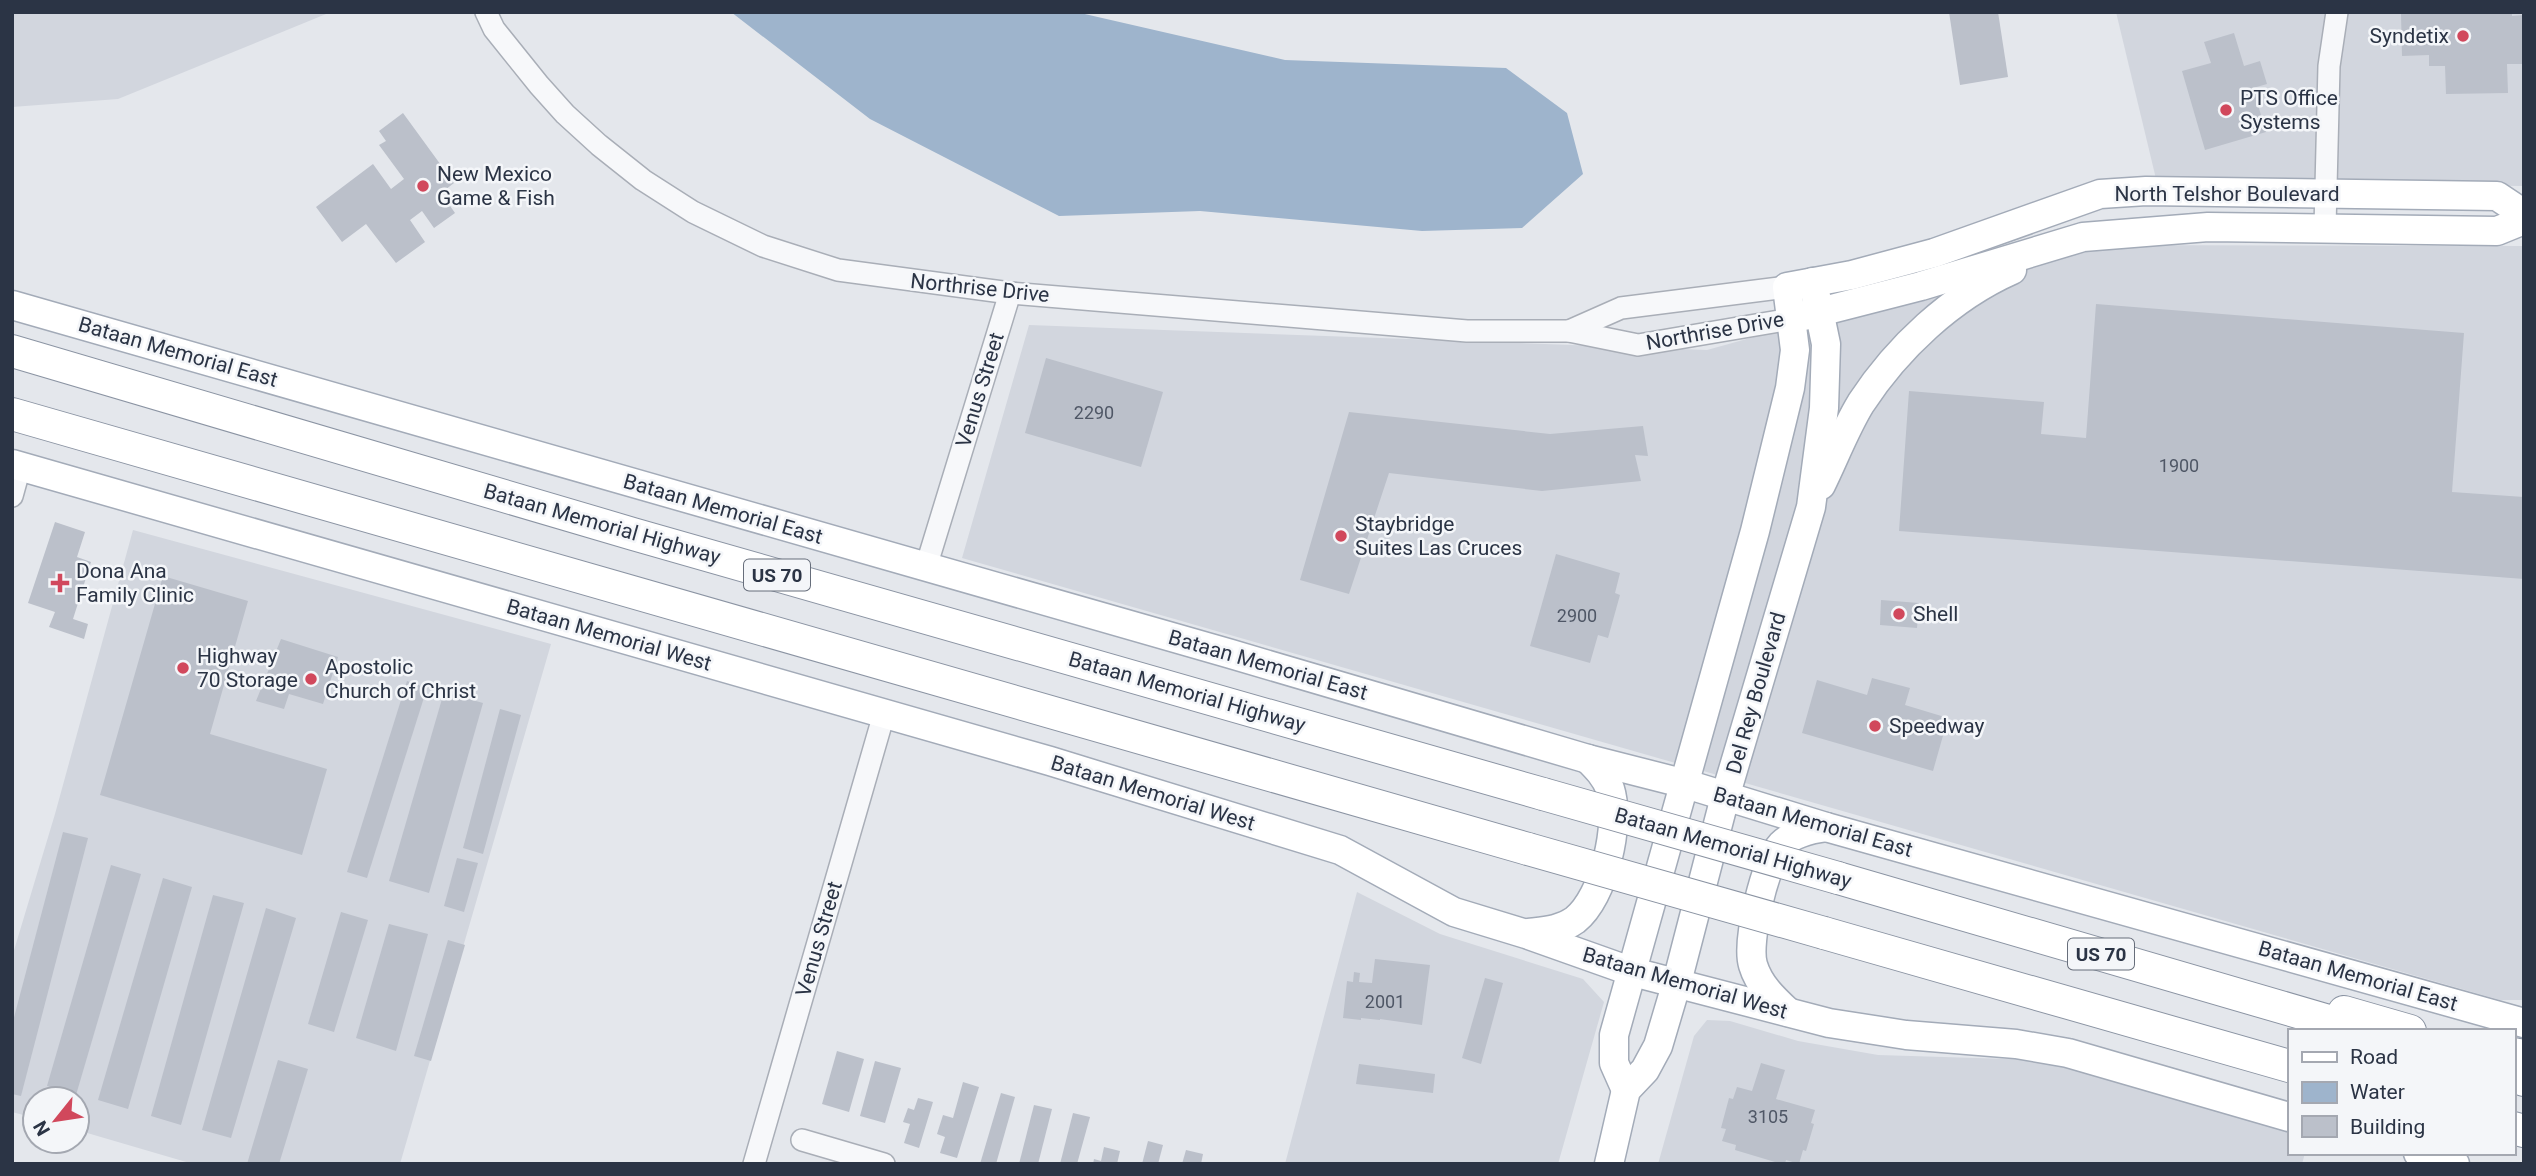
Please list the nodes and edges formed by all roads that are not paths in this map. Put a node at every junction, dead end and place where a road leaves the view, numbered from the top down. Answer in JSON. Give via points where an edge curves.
{"nodes":[{"id":1,"x":485,"y":12,"type":"edge"},
{"id":2,"x":2337,"y":12,"type":"edge"},
{"id":3,"x":2326,"y":195,"type":"junction"},
{"id":4,"x":2524,"y":215,"type":"edge"},
{"id":5,"x":2524,"y":220,"type":"edge"},
{"id":6,"x":2325,"y":227,"type":"junction"},
{"id":7,"x":2083,"y":237,"type":"junction"},
{"id":8,"x":1800,"y":284,"type":"junction"},
{"id":9,"x":1010,"y":293,"type":"junction"},
{"id":10,"x":12,"y":305,"type":"edge"},
{"id":11,"x":1820,"y":312,"type":"junction"},
{"id":12,"x":1791,"y":319,"type":"junction"},
{"id":13,"x":1569,"y":331,"type":"junction"},
{"id":14,"x":12,"y":351,"type":"edge"},
{"id":15,"x":12,"y":414,"type":"edge"},
{"id":16,"x":16,"y":465,"type":"edge"},
{"id":17,"x":12,"y":496,"type":"edge"},
{"id":18,"x":1811,"y":507,"type":"junction"},
{"id":19,"x":1755,"y":531,"type":"junction"},
{"id":20,"x":1798,"y":549,"type":"junction"},
{"id":21,"x":926,"y":568,"type":"junction"},
{"id":22,"x":884,"y":714,"type":"junction"},
{"id":23,"x":1588,"y":758,"type":"junction"},
{"id":24,"x":1686,"y":784,"type":"junction"},
{"id":25,"x":1725,"y":797,"type":"junction"},
{"id":26,"x":1826,"y":827,"type":"junction"},
{"id":27,"x":1526,"y":934,"type":"junction"},
{"id":28,"x":1633,"y":972,"type":"junction"},
{"id":29,"x":1677,"y":982,"type":"junction"},
{"id":30,"x":1789,"y":1013,"type":"junction"},
{"id":31,"x":2316,"y":1016,"type":"junction"},
{"id":32,"x":2524,"y":1023,"type":"edge"},
{"id":33,"x":2357,"y":1029,"type":"edge"},
{"id":34,"x":2403,"y":1029,"type":"edge"},
{"id":35,"x":2288,"y":1066,"type":"edge"},
{"id":36,"x":1626,"y":1090,"type":"junction"},
{"id":37,"x":2288,"y":1117,"type":"edge"},
{"id":38,"x":802,"y":1140,"type":"dead end"},
{"id":39,"x":2425,"y":1155,"type":"edge"},
{"id":40,"x":754,"y":1164,"type":"edge"},
{"id":41,"x":884,"y":1164,"type":"edge"},
{"id":42,"x":1609,"y":1164,"type":"edge"},
{"id":43,"x":2455,"y":1164,"type":"edge"}],
"edges":[{"from":1,"to":9,"type":"street","name":"Northrise Drive","via":[[565,114],[643,180],[693,212],[763,246],[838,270]]},
{"from":2,"to":3,"type":"street","via":[[2329,66]]},
{"from":3,"to":4,"type":"main road","name":"North Telshor Boulevard","via":[[2497,196]]},
{"from":3,"to":6,"type":"street"},
{"from":3,"to":8,"type":"main road","name":"North Telshor Boulevard","via":[[2100,194],[1934,253]]},
{"from":5,"to":6,"type":"main road","name":"North Telshor Boulevard","via":[[2497,231]]},
{"from":6,"to":7,"type":"main road","name":"North Telshor Boulevard","via":[[2208,227]]},
{"from":7,"to":11,"type":"main road","name":"North Telshor Boulevard"},
{"from":7,"to":18,"type":"main road","via":[[1996,276],[1944,312],[1901,352],[1861,404]]},
{"from":8,"to":11,"type":"main road","name":"Del Rey Boulevard"},
{"from":8,"to":12,"type":"main road","name":"Del Rey Boulevard"},
{"from":8,"to":13,"type":"street","name":"Northrise Drive","via":[[1621,308]]},
{"from":9,"to":13,"type":"street","name":"Northrise Drive","via":[[1467,331]]},
{"from":9,"to":21,"type":"street","name":"Venus Street"},
{"from":10,"to":21,"type":"main road","name":"Bataan Memorial East"},
{"from":11,"to":12,"type":"main road","name":"Northrise Drive"},
{"from":11,"to":18,"type":"main road","name":"Del Rey Boulevard","via":[[1826,344],[1824,408]]},
{"from":12,"to":13,"type":"street","name":"Northrise Drive","via":[[1638,345]]},
{"from":12,"to":19,"type":"main road","name":"Del Rey Boulevard","via":[[1795,350],[1790,388]]},
{"from":14,"to":31,"type":"highway","name":"Bataan Memorial Highway","number":"US 70","bridge":true,"via":[[647,538]]},
{"from":15,"to":35,"type":"highway","bridge":true},
{"from":16,"to":17,"type":"street"},
{"from":16,"to":22,"type":"main road","name":"Bataan Memorial West"},
{"from":18,"to":20,"type":"main road","name":"Del Rey Boulevard"},
{"from":19,"to":20,"type":"main road"},
{"from":19,"to":24,"type":"main road","name":"Del Rey Boulevard"},
{"from":20,"to":25,"type":"main road","name":"Del Rey Boulevard"},
{"from":21,"to":23,"type":"main road","name":"Bataan Memorial East"},
{"from":22,"to":27,"type":"main road","name":"Bataan Memorial West","via":[[1340,850],[1454,912]]},
{"from":22,"to":40,"type":"street","name":"Venus Street"},
{"from":23,"to":24,"type":"main road","name":"Bataan Memorial East"},
{"from":23,"to":27,"type":"main road","via":[[1603,773],[1614,823],[1599,888],[1577,919],[1559,929]]},
{"from":24,"to":25,"type":"main road","name":"Bataan Memorial East"},
{"from":24,"to":28,"type":"main road","name":"Del Rey Boulevard"},
{"from":25,"to":26,"type":"main road","name":"Bataan Memorial East"},
{"from":25,"to":29,"type":"main road","name":"Del Rey Boulevard"},
{"from":26,"to":30,"type":"main road","via":[[1796,834],[1775,853],[1752,931],[1756,974]]},
{"from":26,"to":32,"type":"main road","name":"Bataan Memorial East"},
{"from":27,"to":28,"type":"main road","name":"Bataan Memorial West"},
{"from":28,"to":29,"type":"main road","name":"Bataan Memorial West"},
{"from":28,"to":36,"type":"main road","name":"Del Rey Boulevard","via":[[1613,1049]]},
{"from":29,"to":30,"type":"main road","name":"Bataan Memorial West"},
{"from":29,"to":36,"type":"main road","name":"Del Rey Boulevard","via":[[1652,1058]]},
{"from":30,"to":37,"type":"main road","name":"Bataan Memorial West","via":[[1867,1030],[2068,1053]]},
{"from":31,"to":33,"type":"highway","name":"Bataan Memorial Highway","number":"US 70"},
{"from":31,"to":34,"type":"highway","via":[[2346,1013]]},
{"from":36,"to":42,"type":"main road","name":"Del Rey Boulevard"},
{"from":38,"to":41,"type":"street"},
{"from":39,"to":43,"type":"main road"}]}
